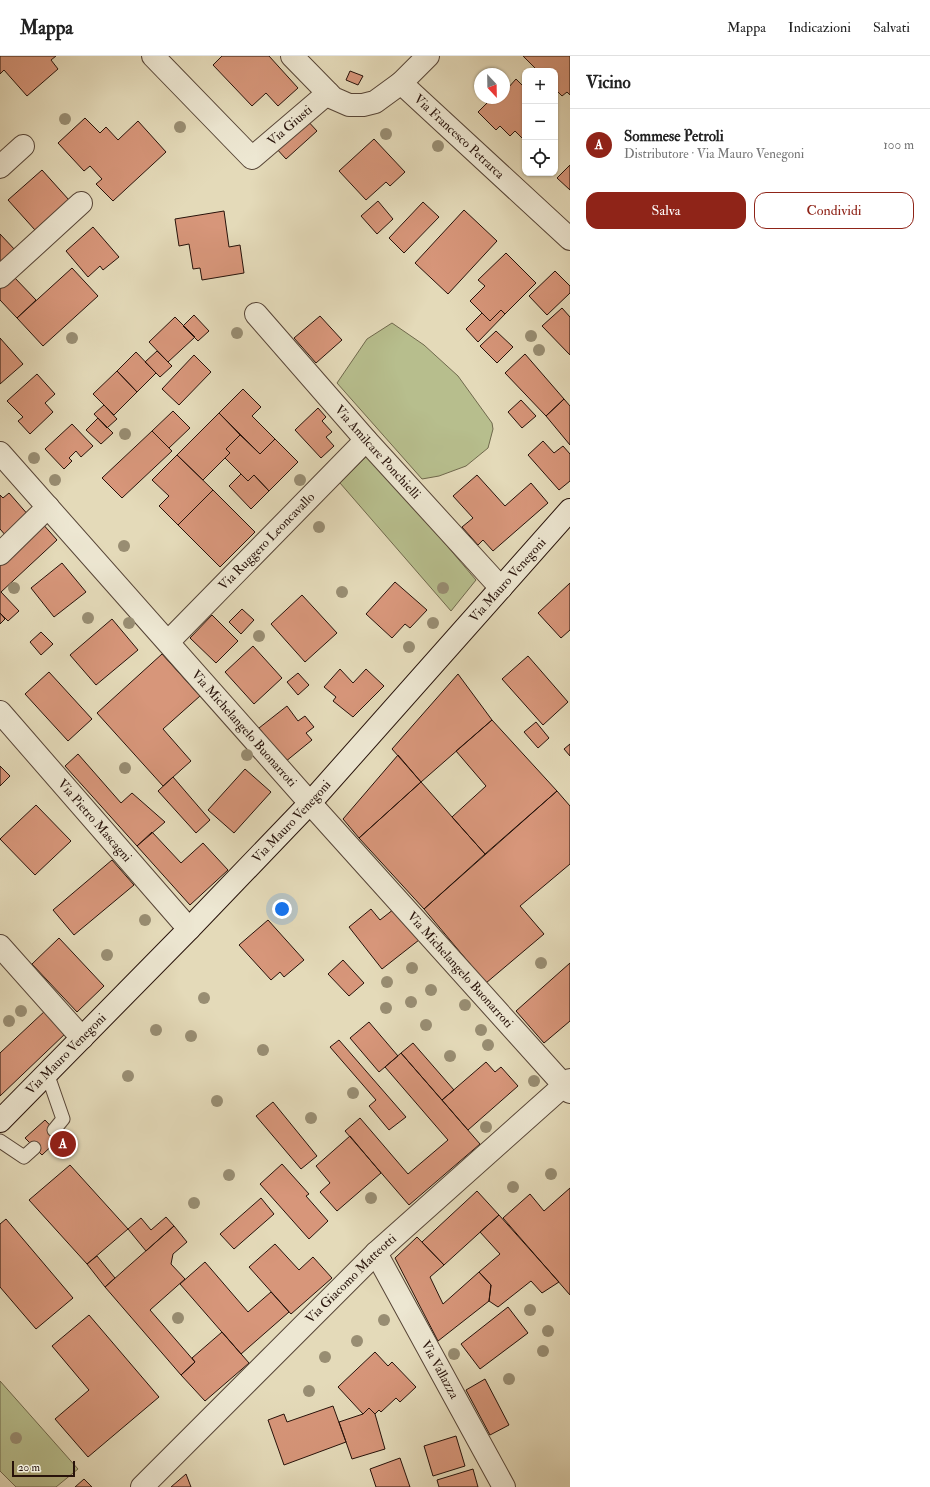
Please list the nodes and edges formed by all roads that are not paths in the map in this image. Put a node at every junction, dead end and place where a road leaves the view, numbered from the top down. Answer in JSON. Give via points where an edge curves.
{"nodes":[{"id":1,"x":153,"y":56,"type":"edge"},
{"id":2,"x":292,"y":56,"type":"edge"},
{"id":3,"x":428,"y":56,"type":"edge"},
{"id":4,"x":401,"y":83,"type":"junction"},
{"id":5,"x":328,"y":93,"type":"junction"},
{"id":6,"x":23,"y":146,"type":"dead end"},
{"id":7,"x":0,"y":167,"type":"edge"},
{"id":8,"x":81,"y":204,"type":"dead end"},
{"id":9,"x":570,"y":239,"type":"edge"},
{"id":10,"x":0,"y":277,"type":"edge"},
{"id":11,"x":256,"y":314,"type":"dead end"},
{"id":12,"x":366,"y":440,"type":"junction"},
{"id":13,"x":0,"y":453,"type":"edge"},
{"id":14,"x":48,"y":507,"type":"junction"},
{"id":15,"x":570,"y":510,"type":"edge"},
{"id":16,"x":0,"y":554,"type":"edge"},
{"id":17,"x":501,"y":588,"type":"junction"},
{"id":18,"x":168,"y":642,"type":"junction"},
{"id":19,"x":0,"y":712,"type":"edge"},
{"id":20,"x":310,"y":803,"type":"junction"},
{"id":21,"x":189,"y":929,"type":"junction"},
{"id":22,"x":0,"y":946,"type":"edge"},
{"id":23,"x":82,"y":1038,"type":"junction"},
{"id":24,"x":47,"y":1073,"type":"junction"},
{"id":25,"x":568,"y":1086,"type":"edge"},
{"id":26,"x":0,"y":1121,"type":"edge"},
{"id":27,"x":54,"y":1130,"type":"dead end"},
{"id":28,"x":0,"y":1141,"type":"edge"},
{"id":29,"x":34,"y":1148,"type":"dead end"},
{"id":30,"x":376,"y":1253,"type":"junction"},
{"id":31,"x":142,"y":1487,"type":"edge"},
{"id":32,"x":504,"y":1487,"type":"edge"}],
"edges":[{"from":1,"to":5,"type":"street","name":"Via Giusti","via":[[252,158]]},
{"from":2,"to":5,"type":"street"},
{"from":3,"to":4,"type":"street"},
{"from":4,"to":5,"type":"street","via":[[375,102],[363,105],[349,105]]},
{"from":4,"to":9,"type":"street","name":"Via Francesco Petrarca"},
{"from":6,"to":7,"type":"street"},
{"from":8,"to":10,"type":"street"},
{"from":11,"to":12,"type":"street","name":"Via Amilcare Ponchielli"},
{"from":12,"to":17,"type":"street","name":"Via Amilcare Ponchielli"},
{"from":12,"to":18,"type":"street","name":"Via Ruggero Leoncavallo"},
{"from":13,"to":14,"type":"street","name":"Via Michelangelo Buonarroti"},
{"from":14,"to":16,"type":"street"},
{"from":14,"to":18,"type":"street","name":"Via Michelangelo Buonarroti"},
{"from":15,"to":17,"type":"street","name":"Via Mauro Venegoni"},
{"from":17,"to":20,"type":"street","name":"Via Mauro Venegoni"},
{"from":18,"to":20,"type":"street","name":"Via Michelangelo Buonarroti"},
{"from":19,"to":21,"type":"street","name":"Via Pietro Mascagni"},
{"from":20,"to":21,"type":"street","name":"Via Mauro Venegoni"},
{"from":20,"to":25,"type":"street","name":"Via Michelangelo Buonarroti"},
{"from":21,"to":23,"type":"street","name":"Via Mauro Venegoni"},
{"from":22,"to":23,"type":"street"},
{"from":23,"to":24,"type":"street","name":"Via Mauro Venegoni"},
{"from":24,"to":26,"type":"street","name":"Via Mauro Venegoni"},
{"from":24,"to":27,"type":"lane","via":[[63,1119]]},
{"from":25,"to":30,"type":"street","name":"Via Giacomo Matteotti"},
{"from":28,"to":29,"type":"lane","via":[[24,1156]]},
{"from":30,"to":31,"type":"street","name":"Via Giacomo Matteotti"},
{"from":30,"to":32,"type":"street","name":"Via Vallazza"}]}
